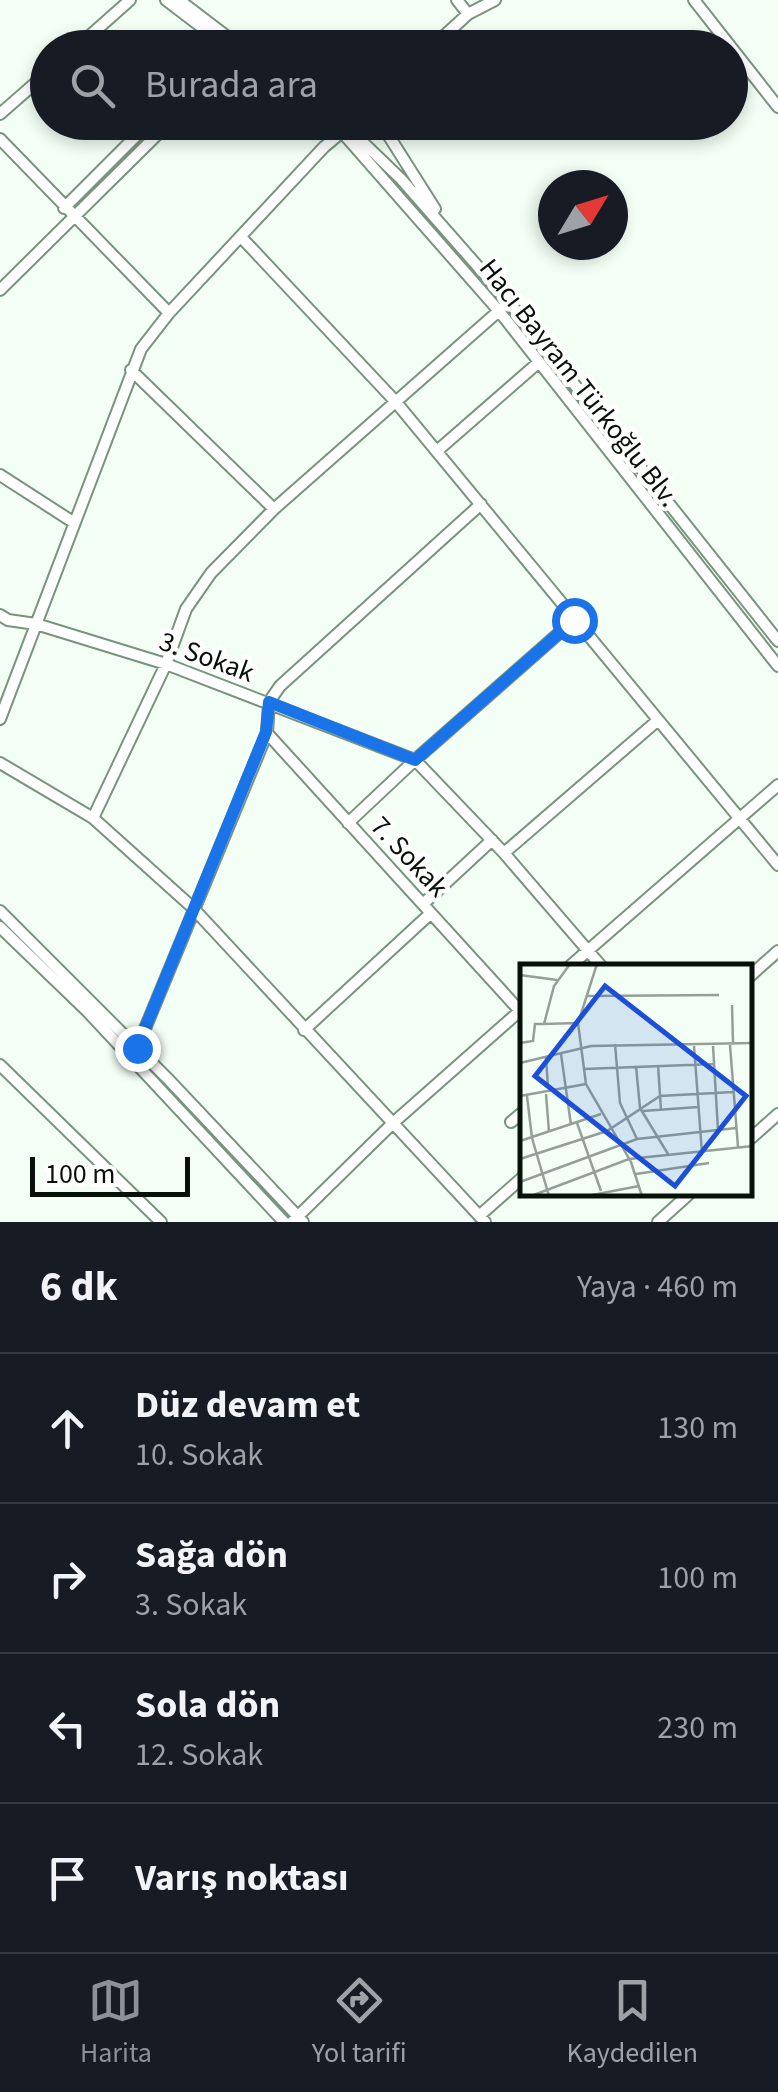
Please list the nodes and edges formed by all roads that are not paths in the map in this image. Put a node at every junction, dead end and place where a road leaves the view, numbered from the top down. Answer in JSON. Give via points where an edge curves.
{"nodes":[{"id":1,"x":130,"y":0,"type":"edge"},
{"id":2,"x":166,"y":0,"type":"edge"},
{"id":3,"x":179,"y":0,"type":"edge"},
{"id":4,"x":457,"y":0,"type":"edge"},
{"id":5,"x":495,"y":0,"type":"edge"},
{"id":6,"x":694,"y":0,"type":"edge"},
{"id":7,"x":468,"y":14,"type":"junction"},
{"id":8,"x":96,"y":30,"type":"edge"},
{"id":9,"x":210,"y":30,"type":"edge"},
{"id":10,"x":215,"y":30,"type":"edge"},
{"id":11,"x":451,"y":30,"type":"edge"},
{"id":12,"x":718,"y":30,"type":"edge"},
{"id":13,"x":748,"y":69,"type":"edge"},
{"id":14,"x":30,"y":88,"type":"edge"},
{"id":15,"x":778,"y":107,"type":"edge"},
{"id":16,"x":0,"y":114,"type":"edge"},
{"id":17,"x":0,"y":139,"type":"edge"},
{"id":18,"x":132,"y":140,"type":"edge"},
{"id":19,"x":152,"y":140,"type":"edge"},
{"id":20,"x":333,"y":140,"type":"edge"},
{"id":21,"x":358,"y":140,"type":"edge"},
{"id":22,"x":361,"y":140,"type":"edge"},
{"id":23,"x":392,"y":140,"type":"edge"},
{"id":24,"x":64,"y":208,"type":"junction"},
{"id":25,"x":75,"y":219,"type":"junction"},
{"id":26,"x":241,"y":237,"type":"junction"},
{"id":27,"x":458,"y":243,"type":"junction"},
{"id":28,"x":0,"y":290,"type":"edge"},
{"id":29,"x":509,"y":302,"type":"junction"},
{"id":30,"x":499,"y":310,"type":"junction"},
{"id":31,"x":169,"y":312,"type":"junction"},
{"id":32,"x":539,"y":362,"type":"junction"},
{"id":33,"x":131,"y":370,"type":"junction"},
{"id":34,"x":396,"y":401,"type":"junction"},
{"id":35,"x":437,"y":451,"type":"junction"},
{"id":36,"x":0,"y":475,"type":"edge"},
{"id":37,"x":481,"y":504,"type":"junction"},
{"id":38,"x":274,"y":509,"type":"junction"},
{"id":39,"x":73,"y":522,"type":"junction"},
{"id":40,"x":0,"y":615,"type":"edge"},
{"id":41,"x":574,"y":620,"type":"junction"},
{"id":42,"x":36,"y":624,"type":"junction"},
{"id":43,"x":778,"y":641,"type":"edge"},
{"id":44,"x":166,"y":664,"type":"junction"},
{"id":45,"x":778,"y":666,"type":"edge"},
{"id":46,"x":269,"y":702,"type":"junction"},
{"id":47,"x":0,"y":719,"type":"edge"},
{"id":48,"x":657,"y":721,"type":"junction"},
{"id":49,"x":266,"y":732,"type":"junction"},
{"id":50,"x":415,"y":760,"type":"junction"},
{"id":51,"x":0,"y":764,"type":"edge"},
{"id":52,"x":778,"y":786,"type":"edge"},
{"id":53,"x":92,"y":818,"type":"junction"},
{"id":54,"x":741,"y":820,"type":"junction"},
{"id":55,"x":348,"y":823,"type":"junction"},
{"id":56,"x":492,"y":840,"type":"junction"},
{"id":57,"x":504,"y":854,"type":"junction"},
{"id":58,"x":778,"y":866,"type":"edge"},
{"id":59,"x":192,"y":908,"type":"junction"},
{"id":60,"x":427,"y":908,"type":"junction"},
{"id":61,"x":0,"y":912,"type":"edge"},
{"id":62,"x":0,"y":927,"type":"edge"},
{"id":63,"x":778,"y":950,"type":"edge"},
{"id":64,"x":588,"y":951,"type":"junction"},
{"id":65,"x":573,"y":964,"type":"edge"},
{"id":66,"x":599,"y":964,"type":"edge"},
{"id":67,"x":753,"y":973,"type":"edge"},
{"id":68,"x":520,"y":1007,"type":"edge"},
{"id":69,"x":520,"y":1011,"type":"edge"},
{"id":70,"x":304,"y":1030,"type":"junction"},
{"id":71,"x":137,"y":1048,"type":"junction"},
{"id":72,"x":0,"y":1065,"type":"edge"},
{"id":73,"x":520,"y":1114,"type":"edge"},
{"id":74,"x":778,"y":1114,"type":"edge"},
{"id":75,"x":511,"y":1122,"type":"dead end"},
{"id":76,"x":393,"y":1123,"type":"junction"},
{"id":77,"x":753,"y":1136,"type":"edge"},
{"id":78,"x":520,"y":1180,"type":"edge"},
{"id":79,"x":686,"y":1197,"type":"edge"},
{"id":80,"x":482,"y":1219,"type":"edge"},
{"id":81,"x":294,"y":1220,"type":"edge"},
{"id":82,"x":161,"y":1222,"type":"edge"},
{"id":83,"x":658,"y":1222,"type":"edge"}],
"edges":[{"from":1,"to":8,"type":"street"},
{"from":2,"to":9,"type":"street"},
{"from":3,"to":10,"type":"street"},
{"from":4,"to":7,"type":"street"},
{"from":5,"to":7,"type":"street"},
{"from":6,"to":12,"type":"street"},
{"from":7,"to":11,"type":"street"},
{"from":13,"to":15,"type":"street"},
{"from":14,"to":16,"type":"street"},
{"from":17,"to":24,"type":"street"},
{"from":18,"to":24,"type":"street"},
{"from":19,"to":25,"type":"street"},
{"from":20,"to":26,"type":"street"},
{"from":21,"to":30,"type":"street","name":"Hacı Bayram Türkoğlu Blv."},
{"from":22,"to":27,"type":"street","name":"Hacı Bayram Türkoğlu Blv."},
{"from":23,"to":27,"type":"street"},
{"from":24,"to":25,"type":"street"},
{"from":25,"to":28,"type":"street"},
{"from":25,"to":31,"type":"street"},
{"from":26,"to":31,"type":"street"},
{"from":26,"to":34,"type":"street"},
{"from":27,"to":29,"type":"street","name":"Hacı Bayram Türkoğlu Blv."},
{"from":29,"to":30,"type":"street"},
{"from":29,"to":43,"type":"street","name":"Hacı Bayram Türkoğlu Blv."},
{"from":30,"to":32,"type":"street","name":"Hacı Bayram Türkoğlu Blv."},
{"from":30,"to":34,"type":"street"},
{"from":31,"to":33,"type":"street"},
{"from":32,"to":35,"type":"street"},
{"from":32,"to":45,"type":"street","name":"Hacı Bayram Türkoğlu Blv."},
{"from":33,"to":38,"type":"street"},
{"from":33,"to":39,"type":"street"},
{"from":34,"to":35,"type":"street"},
{"from":34,"to":38,"type":"street"},
{"from":35,"to":37,"type":"street"},
{"from":36,"to":39,"type":"street"},
{"from":37,"to":41,"type":"street"},
{"from":37,"to":46,"type":"street"},
{"from":38,"to":44,"type":"street","via":[[186,608]]},
{"from":39,"to":42,"type":"street"},
{"from":40,"to":42,"type":"street","name":"3. Sokak"},
{"from":41,"to":48,"type":"street"},
{"from":41,"to":50,"type":"street"},
{"from":42,"to":44,"type":"street","name":"3. Sokak"},
{"from":42,"to":47,"type":"street"},
{"from":44,"to":46,"type":"street","name":"3. Sokak"},
{"from":44,"to":53,"type":"street"},
{"from":46,"to":49,"type":"street"},
{"from":46,"to":50,"type":"street","name":"3. Sokak"},
{"from":48,"to":54,"type":"street"},
{"from":48,"to":57,"type":"street"},
{"from":49,"to":55,"type":"street","name":"7. Sokak"},
{"from":49,"to":59,"type":"street"},
{"from":50,"to":55,"type":"street"},
{"from":50,"to":56,"type":"street","name":"3. Sokak"},
{"from":51,"to":53,"type":"street"},
{"from":52,"to":54,"type":"street"},
{"from":53,"to":59,"type":"street"},
{"from":54,"to":58,"type":"street"},
{"from":54,"to":64,"type":"street"},
{"from":55,"to":60,"type":"street","name":"7. Sokak"},
{"from":56,"to":57,"type":"street","name":"3. Sokak"},
{"from":56,"to":60,"type":"street"},
{"from":57,"to":64,"type":"street","name":"3. Sokak"},
{"from":59,"to":70,"type":"street"},
{"from":59,"to":71,"type":"street"},
{"from":60,"to":68,"type":"street","name":"7. Sokak"},
{"from":60,"to":70,"type":"street"},
{"from":61,"to":71,"type":"street"},
{"from":62,"to":81,"type":"street"},
{"from":63,"to":67,"type":"street"},
{"from":64,"to":65,"type":"street"},
{"from":64,"to":66,"type":"street","name":"3. Sokak"},
{"from":69,"to":76,"type":"street"},
{"from":70,"to":76,"type":"street"},
{"from":71,"to":81,"type":"street"},
{"from":72,"to":82,"type":"street"},
{"from":73,"to":75,"type":"street"},
{"from":74,"to":77,"type":"street"},
{"from":76,"to":80,"type":"street"},
{"from":76,"to":81,"type":"street"},
{"from":78,"to":80,"type":"street"},
{"from":79,"to":83,"type":"street"}]}
